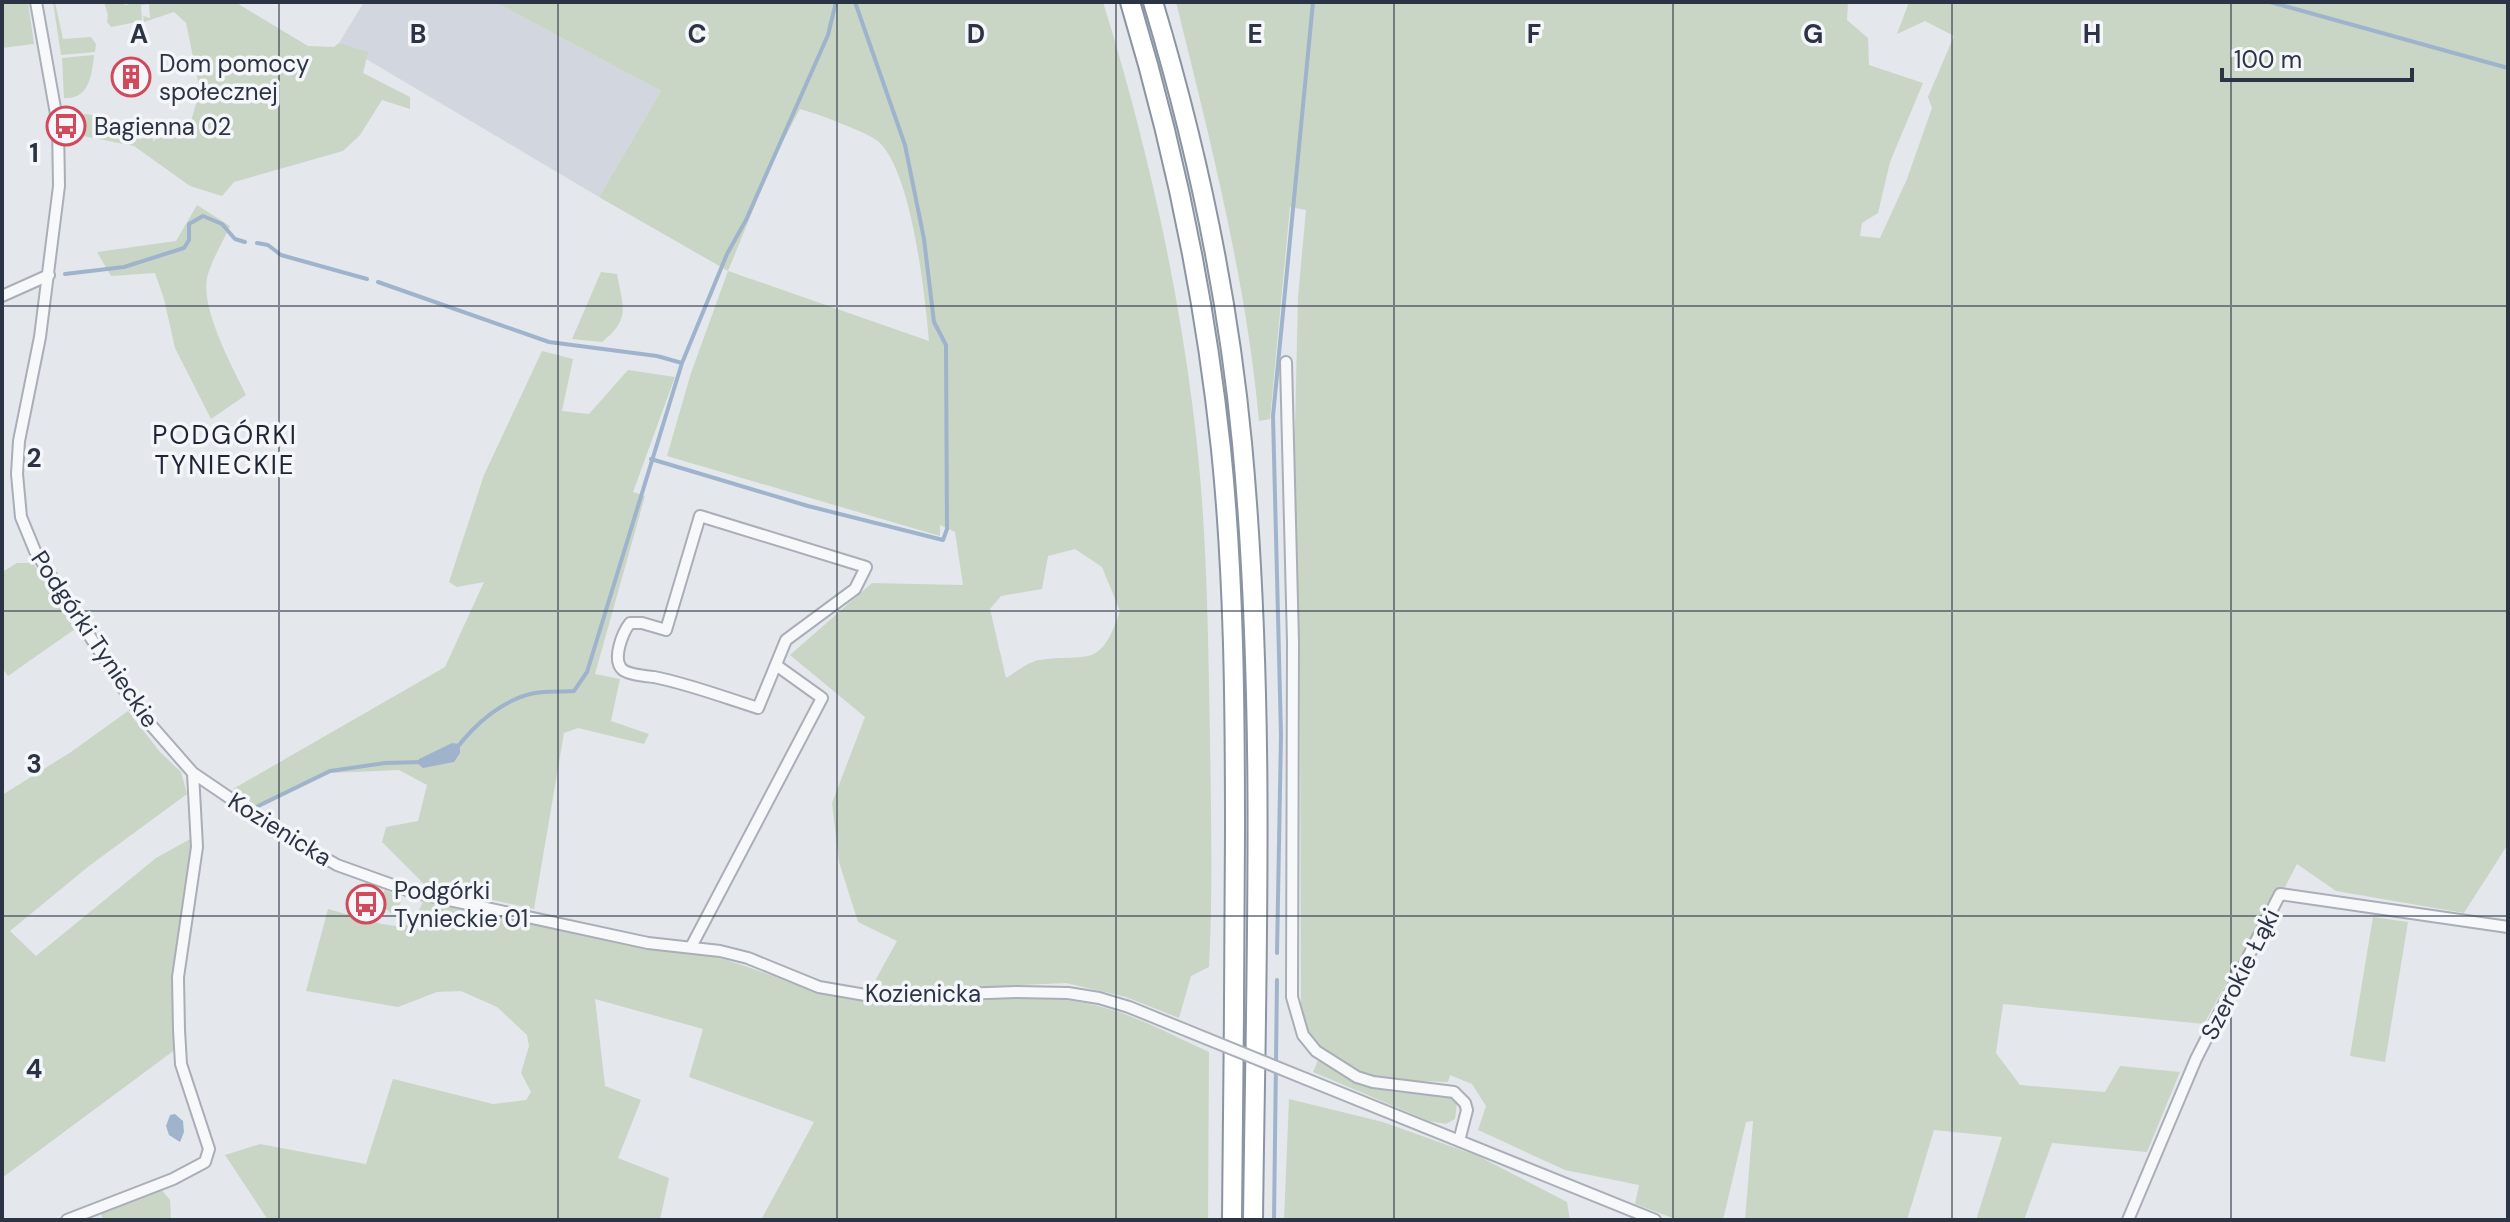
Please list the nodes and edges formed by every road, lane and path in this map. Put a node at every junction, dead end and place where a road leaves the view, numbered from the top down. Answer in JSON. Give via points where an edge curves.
{"nodes":[{"id":1,"x":36,"y":2,"type":"edge"},
{"id":2,"x":1130,"y":2,"type":"edge"},
{"id":3,"x":1153,"y":2,"type":"edge"},
{"id":4,"x":49,"y":275,"type":"junction"},
{"id":5,"x":2,"y":296,"type":"edge"},
{"id":6,"x":1286,"y":362,"type":"dead end"},
{"id":7,"x":776,"y":665,"type":"junction"},
{"id":8,"x":193,"y":773,"type":"junction"},
{"id":9,"x":2508,"y":927,"type":"edge"},
{"id":10,"x":691,"y":947,"type":"junction"},
{"id":11,"x":1459,"y":1141,"type":"junction"},
{"id":12,"x":67,"y":1220,"type":"edge"},
{"id":13,"x":1232,"y":1220,"type":"edge"},
{"id":14,"x":1253,"y":1220,"type":"edge"},
{"id":15,"x":1655,"y":1220,"type":"edge"},
{"id":16,"x":2128,"y":1220,"type":"edge"}],
"edges":[{"from":1,"to":4,"type":"street","name":"Podgórki Tynieckie","via":[[59,140]]},
{"from":2,"to":13,"type":"highway","via":[[1189,237],[1221,451],[1235,765]]},
{"from":3,"to":14,"type":"highway","via":[[1211,238],[1246,497],[1257,781]]},
{"from":4,"to":5,"type":"street"},
{"from":4,"to":8,"type":"street","name":"Podgórki Tynieckie","via":[[19,441],[21,517],[35,551],[136,708]]},
{"from":6,"to":11,"type":"street","via":[[1294,1005],[1308,1044],[1357,1077],[1387,1086],[1447,1090],[1460,1097],[1467,1110]]},
{"from":7,"to":7,"type":"street","via":[[786,640],[855,589],[866,567],[700,516],[666,630],[630,623],[619,664],[626,672],[678,682],[758,708]]},
{"from":7,"to":10,"type":"street","via":[[822,698]]},
{"from":8,"to":10,"type":"street","name":"Kozienicka","via":[[308,849],[365,877],[648,943]]},
{"from":8,"to":12,"type":"street","via":[[197,847],[178,977],[179,1030],[181,1064],[209,1149],[207,1157],[173,1179]]},
{"from":9,"to":16,"type":"street","name":"Szerokie Łąki","via":[[2280,894],[2196,1059]]},
{"from":10,"to":11,"type":"street","name":"Kozienicka","bridge":true,"via":[[748,958],[819,987],[877,997],[1068,993],[1129,1007]]},
{"from":11,"to":15,"type":"street","name":"Kozienicka"}]}
